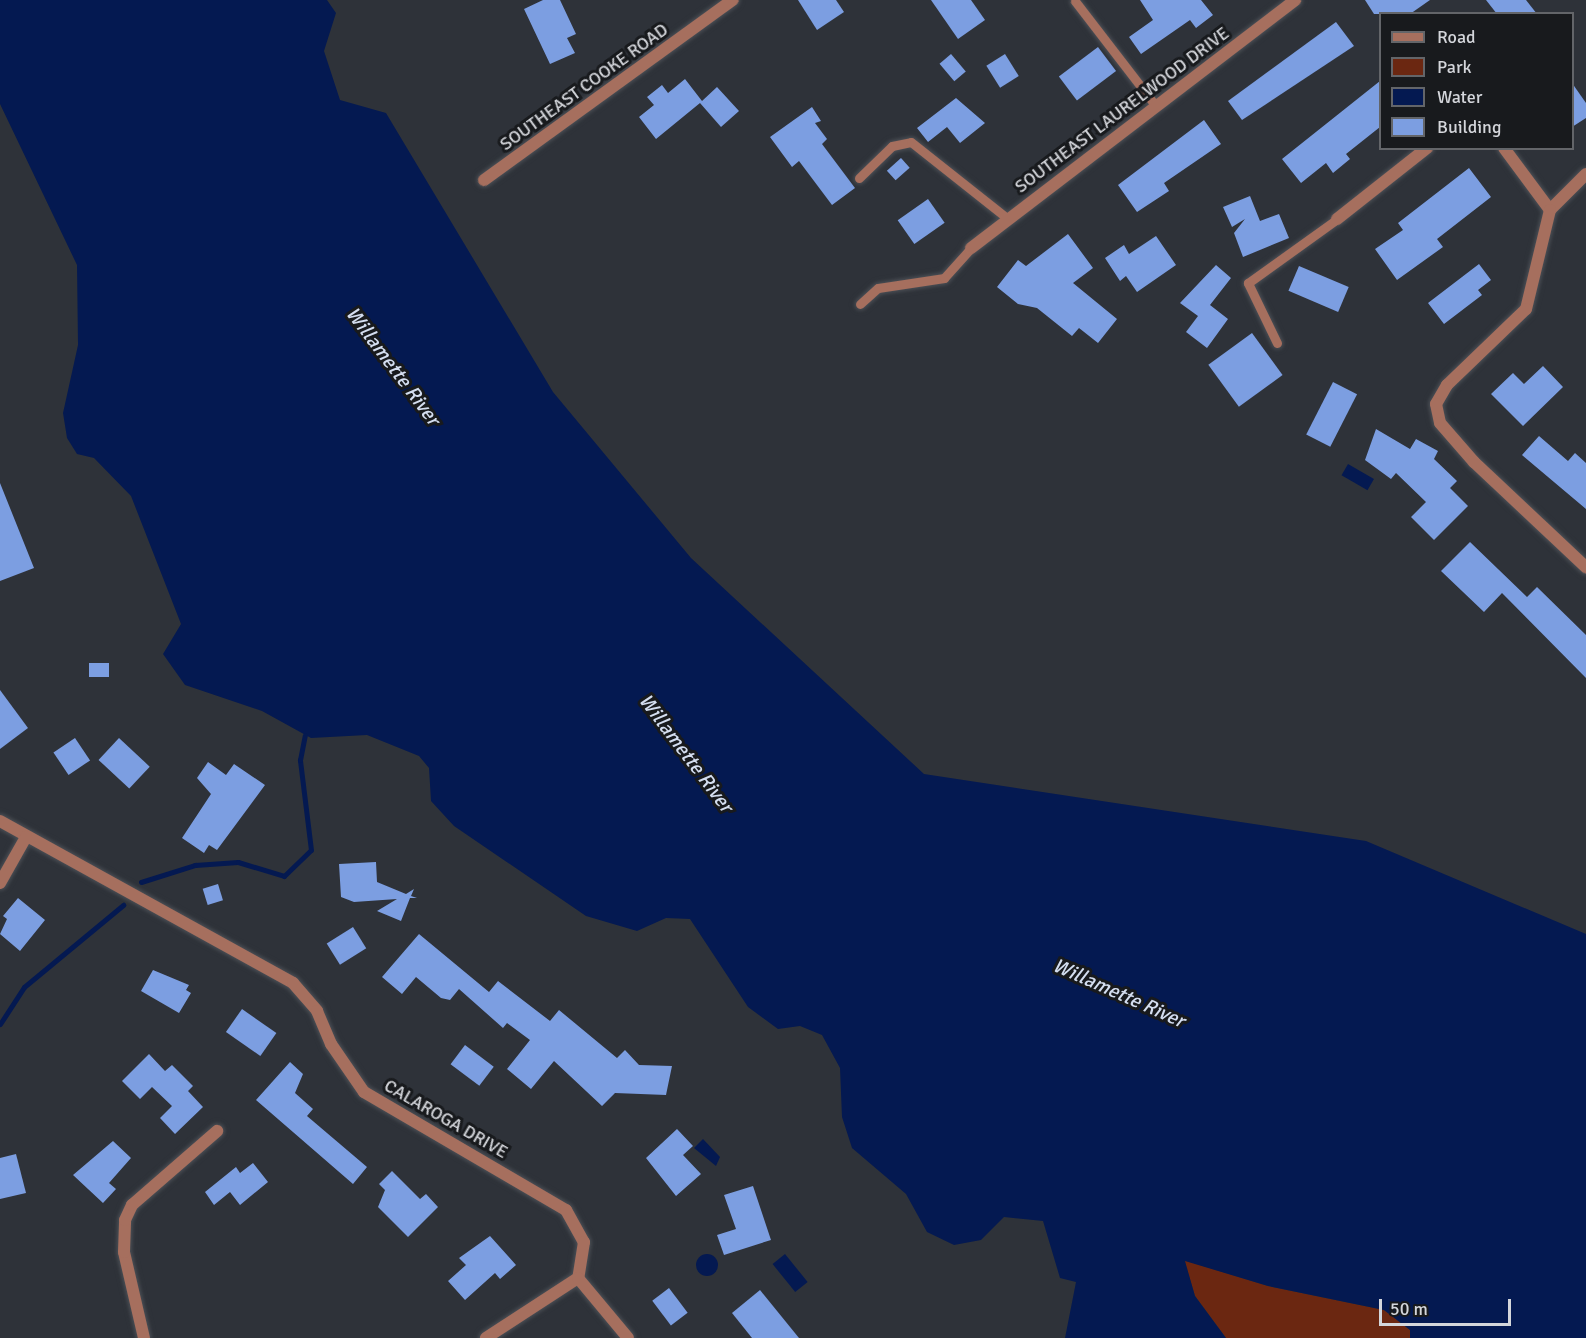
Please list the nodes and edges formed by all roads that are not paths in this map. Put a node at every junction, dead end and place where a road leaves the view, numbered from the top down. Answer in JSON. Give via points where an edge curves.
{"nodes":[{"id":1,"x":733,"y":0,"type":"edge"},
{"id":2,"x":1295,"y":0,"type":"edge"},
{"id":3,"x":1075,"y":1,"type":"edge"},
{"id":4,"x":1156,"y":106,"type":"junction"},
{"id":5,"x":1424,"y":150,"type":"edge"},
{"id":6,"x":1505,"y":150,"type":"edge"},
{"id":7,"x":1586,"y":174,"type":"edge"},
{"id":8,"x":859,"y":178,"type":"dead end"},
{"id":9,"x":484,"y":180,"type":"dead end"},
{"id":10,"x":1550,"y":210,"type":"junction"},
{"id":11,"x":1008,"y":219,"type":"junction"},
{"id":12,"x":1337,"y":219,"type":"joint"},
{"id":13,"x":971,"y":248,"type":"joint"},
{"id":14,"x":860,"y":304,"type":"dead end"},
{"id":15,"x":1277,"y":343,"type":"dead end"},
{"id":16,"x":1586,"y":567,"type":"edge"},
{"id":17,"x":0,"y":821,"type":"edge"},
{"id":18,"x":26,"y":837,"type":"junction"},
{"id":19,"x":0,"y":883,"type":"edge"},
{"id":20,"x":217,"y":1131,"type":"dead end"},
{"id":21,"x":579,"y":1278,"type":"junction"},
{"id":22,"x":144,"y":1338,"type":"edge"},
{"id":23,"x":486,"y":1338,"type":"edge"},
{"id":24,"x":628,"y":1338,"type":"edge"}],
"edges":[{"from":1,"to":9,"type":"street","name":"SOUTHEAST COOKE ROAD"},
{"from":2,"to":4,"type":"street","name":"SOUTHEAST LAURELWOOD DRIVE"},
{"from":3,"to":4,"type":"lane"},
{"from":4,"to":11,"type":"street","name":"SOUTHEAST LAURELWOOD DRIVE"},
{"from":5,"to":12,"type":"street"},
{"from":6,"to":10,"type":"street"},
{"from":7,"to":10,"type":"street"},
{"from":8,"to":11,"type":"lane","via":[[892,146],[911,142]]},
{"from":10,"to":16,"type":"street","via":[[1526,309],[1448,385],[1436,404],[1440,423],[1473,462]]},
{"from":11,"to":13,"type":"street","name":"SOUTHEAST LAURELWOOD DRIVE"},
{"from":12,"to":15,"type":"lane","via":[[1248,283]]},
{"from":13,"to":14,"type":"lane","via":[[944,278],[878,288]]},
{"from":17,"to":18,"type":"street","name":"CALAROGA DRIVE"},
{"from":18,"to":19,"type":"street"},
{"from":18,"to":21,"type":"street","name":"CALAROGA DRIVE","via":[[293,983],[317,1011],[331,1044],[364,1092],[566,1210],[584,1242]]},
{"from":20,"to":22,"type":"street","via":[[132,1205],[125,1220],[124,1252]]},
{"from":21,"to":23,"type":"street"},
{"from":21,"to":24,"type":"street"}]}
